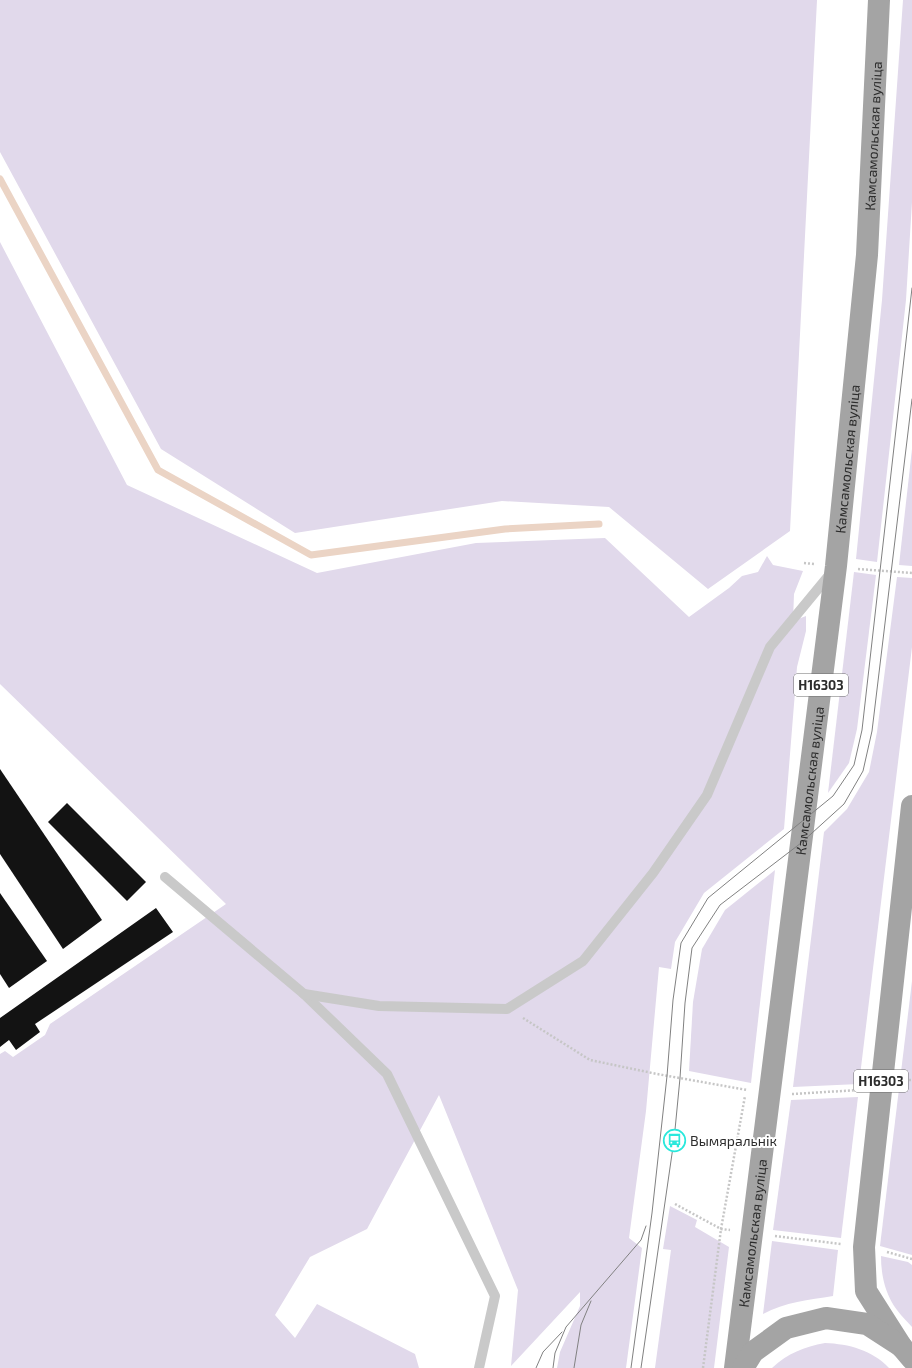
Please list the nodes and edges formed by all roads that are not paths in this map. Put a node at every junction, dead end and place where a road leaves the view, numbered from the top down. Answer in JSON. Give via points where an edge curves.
{"nodes":[{"id":1,"x":879,"y":0,"type":"edge"},
{"id":2,"x":836,"y":566,"type":"junction"},
{"id":3,"x":912,"y":806,"type":"edge"},
{"id":4,"x":165,"y":877,"type":"dead end"},
{"id":5,"x":304,"y":994,"type":"junction"},
{"id":6,"x":907,"y":1353,"type":"edge"},
{"id":7,"x":479,"y":1368,"type":"edge"},
{"id":8,"x":735,"y":1368,"type":"edge"},
{"id":9,"x":743,"y":1368,"type":"edge"}],
"edges":[{"from":1,"to":2,"type":"main road","name":"Камсамольская вуліца","number":"Н16303","via":[[867,255]]},
{"from":2,"to":5,"type":"lane","via":[[770,647],[707,795],[653,873],[583,961],[507,1009],[379,1006]]},
{"from":2,"to":8,"type":"main road","name":"Камсамольская вуліца","number":"Н16303"},
{"from":3,"to":6,"type":"main road","number":"Н16303","via":[[864,1247],[866,1290]]},
{"from":4,"to":5,"type":"lane"},
{"from":5,"to":7,"type":"lane","via":[[387,1074],[495,1296]]},
{"from":6,"to":9,"type":"main road","number":"Н16303","via":[[867,1324],[826,1318],[786,1328],[753,1352]]}]}
